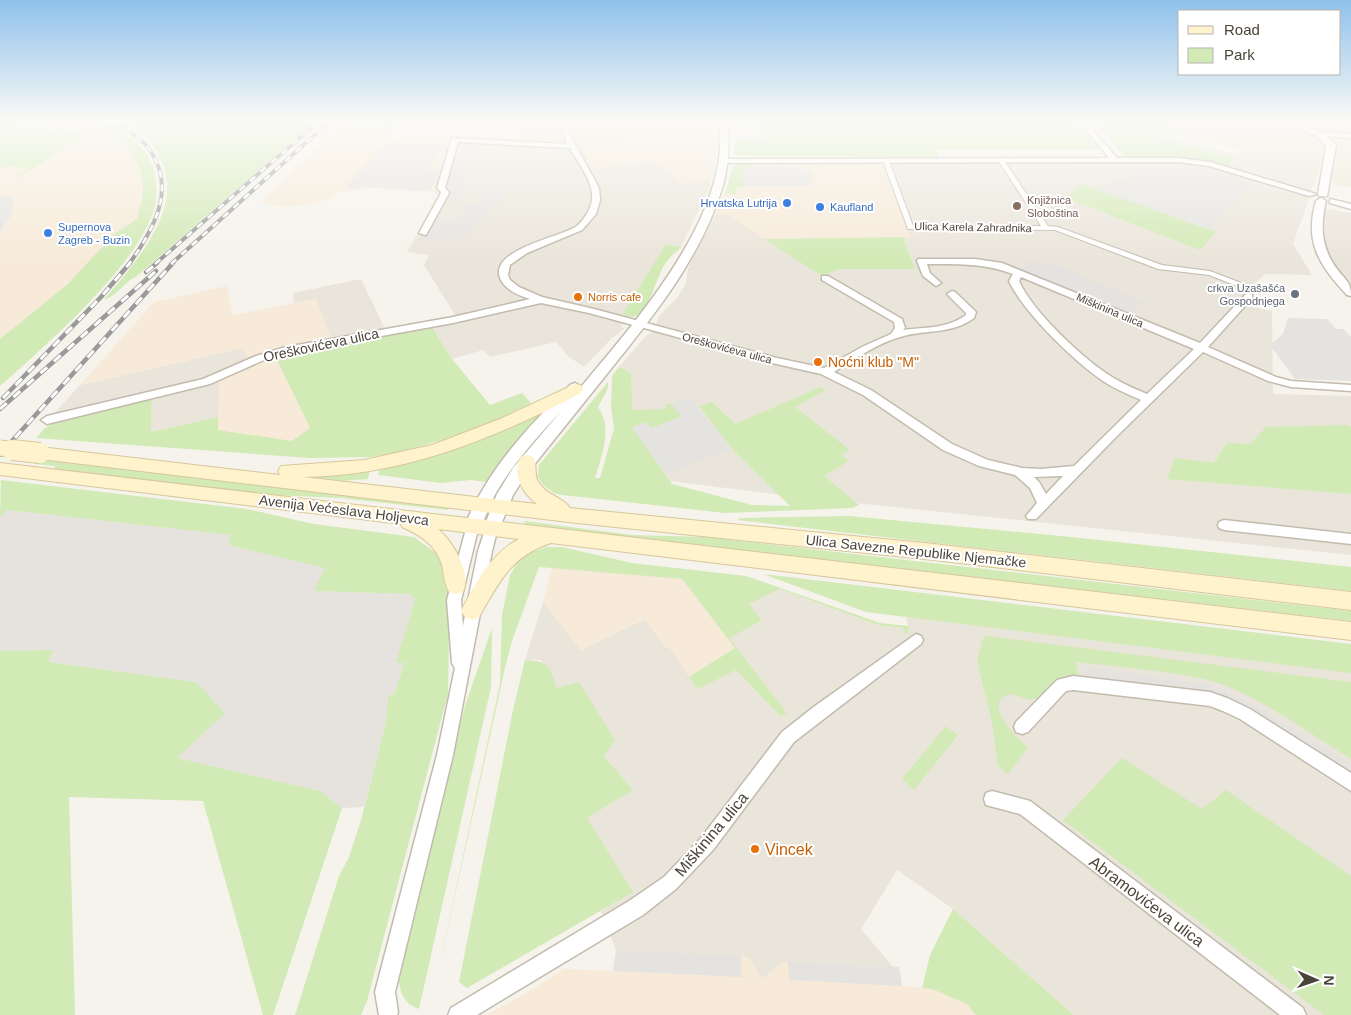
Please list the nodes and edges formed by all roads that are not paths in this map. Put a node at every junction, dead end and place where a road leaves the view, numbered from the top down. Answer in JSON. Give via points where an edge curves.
{"nodes":[{"id":1,"x":446,"y":168,"type":"edge"},
{"id":2,"x":586,"y":168,"type":"edge"},
{"id":3,"x":722,"y":168,"type":"edge"},
{"id":4,"x":889,"y":168,"type":"edge"},
{"id":5,"x":1007,"y":168,"type":"edge"},
{"id":6,"x":1220,"y":168,"type":"edge"},
{"id":7,"x":1328,"y":168,"type":"edge"},
{"id":8,"x":1319,"y":196,"type":"junction"},
{"id":9,"x":1333,"y":201,"type":"joint"},
{"id":10,"x":1351,"y":207,"type":"edge"},
{"id":11,"x":1046,"y":228,"type":"junction"},
{"id":12,"x":423,"y":233,"type":"dead end"},
{"id":13,"x":1321,"y":249,"type":"joint"},
{"id":14,"x":1019,"y":272,"type":"junction"},
{"id":15,"x":826,"y":278,"type":"dead end"},
{"id":16,"x":936,"y":284,"type":"dead end"},
{"id":17,"x":1245,"y":286,"type":"dead end"},
{"id":18,"x":1351,"y":292,"type":"edge"},
{"id":19,"x":952,"y":294,"type":"dead end"},
{"id":20,"x":1249,"y":296,"type":"dead end"},
{"id":21,"x":542,"y":300,"type":"junction"},
{"id":22,"x":640,"y":325,"type":"junction"},
{"id":23,"x":894,"y":336,"type":"junction"},
{"id":24,"x":1201,"y":348,"type":"junction"},
{"id":25,"x":604,"y":366,"type":"junction"},
{"id":26,"x":825,"y":372,"type":"junction"},
{"id":27,"x":1351,"y":388,"type":"edge"},
{"id":28,"x":574,"y":389,"type":"junction"},
{"id":29,"x":1149,"y":399,"type":"junction"},
{"id":30,"x":47,"y":420,"type":"dead end"},
{"id":31,"x":0,"y":448,"type":"edge"},
{"id":32,"x":527,"y":461,"type":"junction"},
{"id":33,"x":0,"y":469,"type":"edge"},
{"id":34,"x":1079,"y":469,"type":"junction"},
{"id":35,"x":188,"y":470,"type":"junction"},
{"id":36,"x":1019,"y":472,"type":"junction"},
{"id":37,"x":1044,"y":504,"type":"junction"},
{"id":38,"x":491,"y":505,"type":"junction"},
{"id":39,"x":392,"y":515,"type":"junction"},
{"id":40,"x":577,"y":516,"type":"junction"},
{"id":41,"x":1032,"y":516,"type":"dead end"},
{"id":42,"x":1224,"y":525,"type":"dead end"},
{"id":43,"x":482,"y":526,"type":"junction"},
{"id":44,"x":552,"y":534,"type":"junction"},
{"id":45,"x":1351,"y":539,"type":"edge"},
{"id":46,"x":456,"y":586,"type":"junction"},
{"id":47,"x":1351,"y":601,"type":"edge"},
{"id":48,"x":472,"y":611,"type":"junction"},
{"id":49,"x":1351,"y":631,"type":"edge"},
{"id":50,"x":916,"y":640,"type":"dead end"},
{"id":51,"x":460,"y":678,"type":"junction"},
{"id":52,"x":1022,"y":726,"type":"dead end"},
{"id":53,"x":1351,"y":783,"type":"edge"},
{"id":54,"x":992,"y":799,"type":"dead end"},
{"id":55,"x":389,"y":1014,"type":"edge"},
{"id":56,"x":458,"y":1015,"type":"edge"},
{"id":57,"x":1296,"y":1015,"type":"edge"}],
"edges":[{"from":1,"to":12,"type":"street","via":[[440,188],[444,195]]},
{"from":2,"to":21,"type":"street","name":"Oreškovićeva ulica","via":[[595,182],[596,200],[592,215],[571,233],[520,252],[504,266],[507,283]]},
{"from":3,"to":22,"type":"street","via":[[704,221],[664,292]]},
{"from":4,"to":11,"type":"street","name":"Ulica Karela Zahradnika","via":[[910,228]]},
{"from":5,"to":11,"type":"street","name":"Ulica Karela Zahradnika"},
{"from":6,"to":8,"type":"street"},
{"from":7,"to":8,"type":"street"},
{"from":8,"to":9,"type":"street"},
{"from":8,"to":13,"type":"street","via":[[1315,227]]},
{"from":9,"to":10,"type":"street"},
{"from":11,"to":17,"type":"street","name":"Ulica Karela Zahradnika","via":[[1056,228],[1161,267],[1210,273]]},
{"from":13,"to":18,"type":"street","via":[[1328,267]]},
{"from":14,"to":16,"type":"street","name":"Miškinina ulica","via":[[989,263],[921,261],[926,274]]},
{"from":14,"to":24,"type":"street","name":"Miškinina ulica"},
{"from":14,"to":29,"type":"street","via":[[1014,281],[1017,291],[1062,339],[1106,379]]},
{"from":15,"to":23,"type":"street","via":[[899,321],[900,328]]},
{"from":19,"to":23,"type":"street","via":[[971,312],[966,321],[944,329]]},
{"from":20,"to":24,"type":"street"},
{"from":21,"to":22,"type":"street","name":"Oreškovićeva ulica"},
{"from":21,"to":30,"type":"street","name":"Oreškovićeva ulica","via":[[453,320],[286,350],[206,382]]},
{"from":22,"to":25,"type":"street"},
{"from":22,"to":26,"type":"street","name":"Oreškovićeva ulica"},
{"from":23,"to":26,"type":"street"},
{"from":24,"to":27,"type":"street","name":"Miškinina ulica","via":[[1272,379],[1291,384]]},
{"from":24,"to":29,"type":"street"},
{"from":25,"to":28,"type":"street"},
{"from":25,"to":32,"type":"street","via":[[581,399]]},
{"from":26,"to":36,"type":"street","name":"Oreškovićeva ulica","via":[[878,399],[933,439],[968,456]]},
{"from":28,"to":35,"type":"main road","via":[[494,430],[399,460],[313,471]]},
{"from":28,"to":38,"type":"street","via":[[507,464]]},
{"from":29,"to":34,"type":"street"},
{"from":31,"to":35,"type":"main road","name":"Avenija Većeslava Holjevca","bridge":true},
{"from":32,"to":38,"type":"street"},
{"from":32,"to":40,"type":"main road","via":[[527,482],[534,492],[550,504]]},
{"from":33,"to":39,"type":"main road","name":"Avenija Većeslava Holjevca"},
{"from":34,"to":36,"type":"street","name":"Oreškovićeva ulica","via":[[1056,474]]},
{"from":34,"to":37,"type":"street"},
{"from":35,"to":38,"type":"main road","name":"Avenija Većeslava Holjevca"},
{"from":36,"to":37,"type":"street","via":[[1035,485]]},
{"from":37,"to":41,"type":"street"},
{"from":38,"to":40,"type":"main road","name":"Ulica Savezne Republike Njemačke"},
{"from":38,"to":43,"type":"street"},
{"from":39,"to":43,"type":"main road","name":"Avenija Većeslava Holjevca"},
{"from":39,"to":46,"type":"main road","via":[[440,540],[451,561]]},
{"from":40,"to":47,"type":"main road","name":"Ulica Savezne Republike Njemačke","via":[[934,552]]},
{"from":42,"to":45,"type":"street"},
{"from":43,"to":44,"type":"main road","name":"Ulica Savezne Republike Njemačke"},
{"from":43,"to":46,"type":"street"},
{"from":43,"to":48,"type":"street","via":[[484,551]]},
{"from":44,"to":48,"type":"main road","via":[[526,543],[505,557]]},
{"from":44,"to":49,"type":"main road","name":"Ulica Savezne Republike Njemačke"},
{"from":46,"to":51,"type":"street","via":[[455,632]]},
{"from":48,"to":51,"type":"street"},
{"from":50,"to":56,"type":"street","name":"Miškinina ulica","via":[[788,737],[707,844],[670,882],[636,908]]},
{"from":51,"to":55,"type":"street","via":[[445,755],[385,992]]},
{"from":52,"to":53,"type":"street","via":[[1062,686],[1073,683],[1210,699],[1245,714]]},
{"from":54,"to":57,"type":"street","name":"Abramovićeva ulica","via":[[1024,807]]}]}
